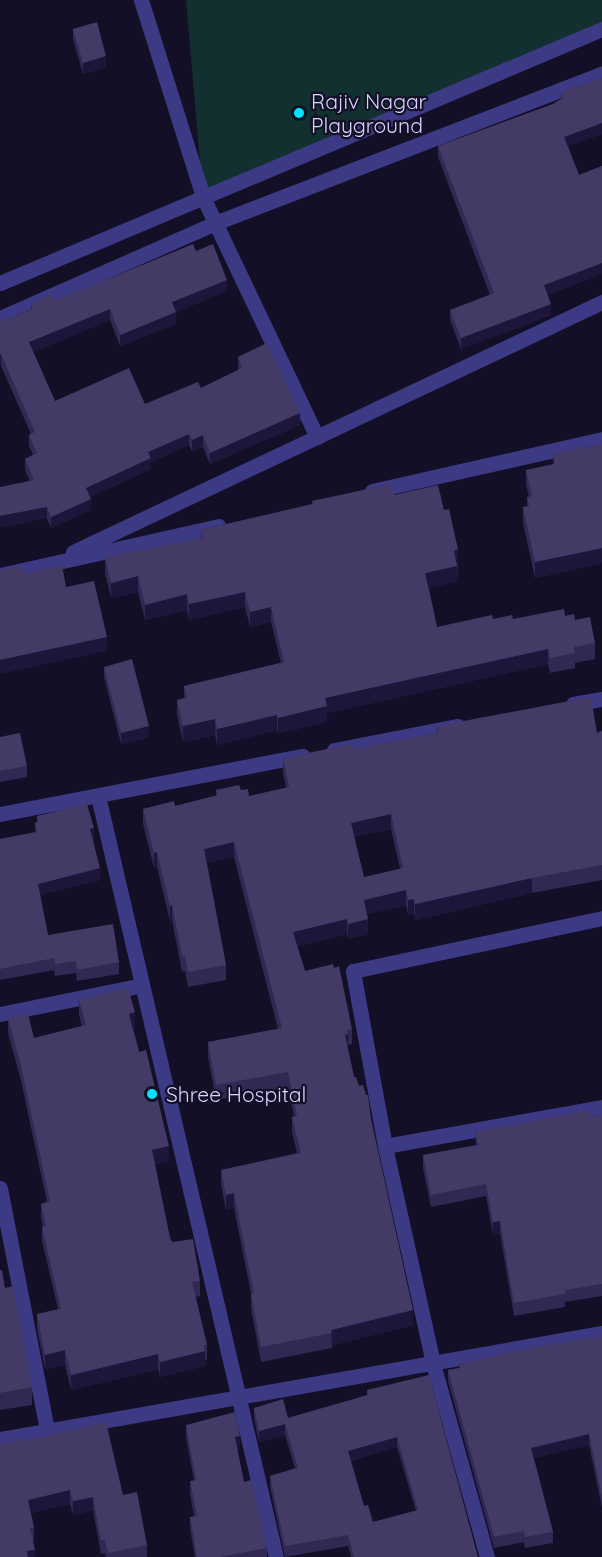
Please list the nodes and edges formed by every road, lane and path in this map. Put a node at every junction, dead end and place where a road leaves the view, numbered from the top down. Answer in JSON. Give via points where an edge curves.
{"nodes":[{"id":1,"x":141,"y":0,"type":"edge"},
{"id":2,"x":602,"y":29,"type":"edge"},
{"id":3,"x":602,"y":74,"type":"edge"},
{"id":4,"x":203,"y":197,"type":"junction"},
{"id":5,"x":215,"y":223,"type":"junction"},
{"id":6,"x":0,"y":283,"type":"edge"},
{"id":7,"x":602,"y":302,"type":"edge"},
{"id":8,"x":0,"y":318,"type":"edge"},
{"id":9,"x":317,"y":437,"type":"junction"},
{"id":10,"x":602,"y":439,"type":"edge"},
{"id":11,"x":359,"y":494,"type":"edge"},
{"id":12,"x":232,"y":523,"type":"edge"},
{"id":13,"x":46,"y":565,"type":"junction"},
{"id":14,"x":0,"y":575,"type":"edge"},
{"id":15,"x":602,"y":699,"type":"edge"},
{"id":16,"x":555,"y":708,"type":"edge"},
{"id":17,"x":473,"y":723,"type":"edge"},
{"id":18,"x":98,"y":796,"type":"junction"},
{"id":19,"x":0,"y":814,"type":"edge"},
{"id":20,"x":602,"y":918,"type":"edge"},
{"id":21,"x":142,"y":985,"type":"junction"},
{"id":22,"x":0,"y":1014,"type":"edge"},
{"id":23,"x":602,"y":1107,"type":"edge"},
{"id":24,"x":385,"y":1146,"type":"junction"},
{"id":25,"x":0,"y":1188,"type":"edge"},
{"id":26,"x":602,"y":1333,"type":"edge"},
{"id":27,"x":433,"y":1363,"type":"junction"},
{"id":28,"x":237,"y":1397,"type":"junction"},
{"id":29,"x":47,"y":1430,"type":"junction"},
{"id":30,"x":0,"y":1439,"type":"edge"},
{"id":31,"x":276,"y":1557,"type":"edge"},
{"id":32,"x":487,"y":1557,"type":"edge"}],
"edges":[{"from":1,"to":4,"type":"street"},
{"from":2,"to":4,"type":"street"},
{"from":3,"to":5,"type":"street"},
{"from":4,"to":5,"type":"street"},
{"from":4,"to":6,"type":"street"},
{"from":5,"to":8,"type":"street"},
{"from":5,"to":9,"type":"street"},
{"from":7,"to":9,"type":"street"},
{"from":9,"to":13,"type":"street"},
{"from":10,"to":11,"type":"street"},
{"from":12,"to":13,"type":"street"},
{"from":13,"to":14,"type":"street"},
{"from":15,"to":16,"type":"street"},
{"from":17,"to":18,"type":"street"},
{"from":18,"to":19,"type":"street"},
{"from":18,"to":21,"type":"street"},
{"from":20,"to":24,"type":"street","via":[[353,971]]},
{"from":21,"to":22,"type":"street"},
{"from":21,"to":28,"type":"street"},
{"from":23,"to":24,"type":"street"},
{"from":24,"to":27,"type":"street"},
{"from":25,"to":29,"type":"street"},
{"from":26,"to":27,"type":"street"},
{"from":27,"to":28,"type":"street"},
{"from":27,"to":32,"type":"street"},
{"from":28,"to":29,"type":"street"},
{"from":28,"to":31,"type":"street"},
{"from":29,"to":30,"type":"street"}]}
